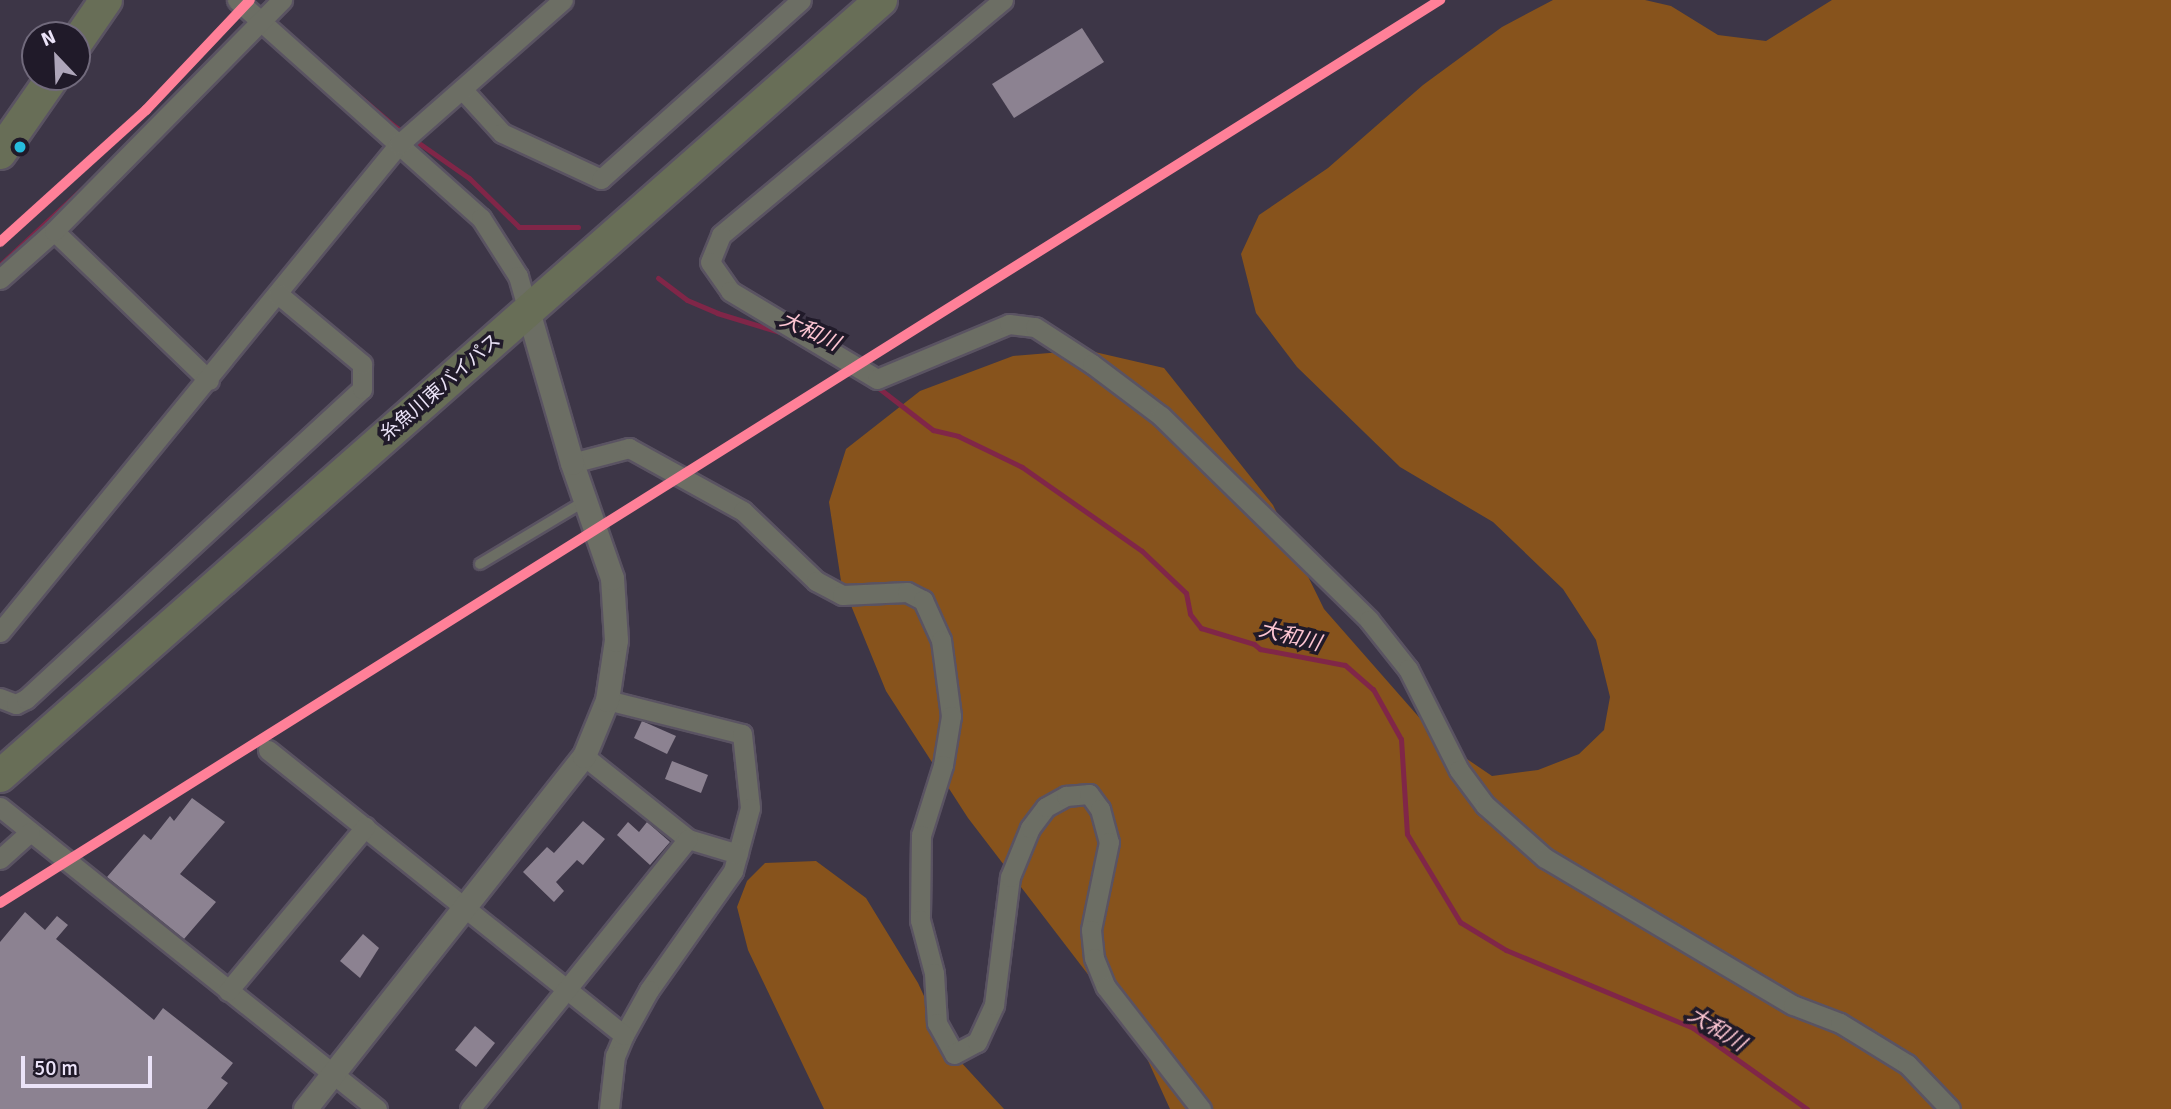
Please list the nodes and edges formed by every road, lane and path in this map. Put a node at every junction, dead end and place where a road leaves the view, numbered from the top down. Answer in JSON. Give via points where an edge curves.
{"nodes":[{"id":1,"x":106,"y":0,"type":"edge"},
{"id":2,"x":237,"y":0,"type":"edge"},
{"id":3,"x":282,"y":0,"type":"edge"},
{"id":4,"x":563,"y":0,"type":"edge"},
{"id":5,"x":801,"y":0,"type":"edge"},
{"id":6,"x":881,"y":0,"type":"edge"},
{"id":7,"x":1003,"y":0,"type":"edge"},
{"id":8,"x":91,"y":22,"type":"edge"},
{"id":9,"x":263,"y":23,"type":"junction"},
{"id":10,"x":463,"y":89,"type":"junction"},
{"id":11,"x":43,"y":91,"type":"edge"},
{"id":12,"x":399,"y":144,"type":"junction"},
{"id":13,"x":0,"y":153,"type":"edge"},
{"id":14,"x":54,"y":231,"type":"junction"},
{"id":15,"x":0,"y":279,"type":"edge"},
{"id":16,"x":278,"y":295,"type":"junction"},
{"id":17,"x":528,"y":311,"type":"junction"},
{"id":18,"x":209,"y":380,"type":"junction"},
{"id":19,"x":572,"y":463,"type":"junction"},
{"id":20,"x":585,"y":501,"type":"junction"},
{"id":21,"x":480,"y":564,"type":"dead end"},
{"id":22,"x":0,"y":632,"type":"edge"},
{"id":23,"x":0,"y":698,"type":"edge"},
{"id":24,"x":607,"y":700,"type":"junction"},
{"id":25,"x":268,"y":750,"type":"dead end"},
{"id":26,"x":584,"y":756,"type":"junction"},
{"id":27,"x":0,"y":776,"type":"edge"},
{"id":28,"x":0,"y":807,"type":"edge"},
{"id":29,"x":365,"y":827,"type":"junction"},
{"id":30,"x":30,"y":832,"type":"junction"},
{"id":31,"x":688,"y":839,"type":"junction"},
{"id":32,"x":738,"y":853,"type":"junction"},
{"id":33,"x":0,"y":859,"type":"edge"},
{"id":34,"x":466,"y":908,"type":"junction"},
{"id":35,"x":568,"y":989,"type":"junction"},
{"id":36,"x":228,"y":992,"type":"junction"},
{"id":37,"x":624,"y":1035,"type":"junction"},
{"id":38,"x":333,"y":1074,"type":"junction"},
{"id":39,"x":305,"y":1109,"type":"edge"},
{"id":40,"x":377,"y":1109,"type":"edge"},
{"id":41,"x":470,"y":1109,"type":"edge"},
{"id":42,"x":609,"y":1109,"type":"edge"},
{"id":43,"x":1201,"y":1109,"type":"edge"},
{"id":44,"x":1950,"y":1109,"type":"edge"}],
"edges":[{"from":1,"to":8,"type":"highway"},
{"from":2,"to":9,"type":"street"},
{"from":3,"to":9,"type":"street"},
{"from":4,"to":10,"type":"street"},
{"from":5,"to":10,"type":"street","via":[[601,179],[502,132]]},
{"from":6,"to":17,"type":"highway","name":"糸魚川東バイパス"},
{"from":7,"to":44,"type":"street","via":[[721,234],[710,261],[730,291],[877,379],[1009,324],[1035,327],[1092,364],[1161,416],[1369,620],[1408,669],[1459,769],[1485,805],[1545,858],[1793,1005],[1840,1023],[1907,1064]]},
{"from":9,"to":12,"type":"street"},
{"from":9,"to":14,"type":"street"},
{"from":10,"to":12,"type":"street"},
{"from":11,"to":13,"type":"highway"},
{"from":12,"to":16,"type":"street"},
{"from":12,"to":17,"type":"street","via":[[481,218],[517,276]]},
{"from":14,"to":15,"type":"street"},
{"from":14,"to":18,"type":"street"},
{"from":16,"to":18,"type":"street"},
{"from":16,"to":23,"type":"street","via":[[362,364],[362,389],[26,699],[16,704]]},
{"from":17,"to":19,"type":"street"},
{"from":17,"to":27,"type":"highway","name":"糸魚川東バイパス"},
{"from":18,"to":22,"type":"street"},
{"from":19,"to":20,"type":"street"},
{"from":19,"to":43,"type":"street","via":[[629,449],[743,511],[816,581],[842,594],[907,592],[923,600],[942,640],[951,716],[943,765],[921,835],[918,873],[920,920],[934,973],[937,1023],[948,1044],[954,1054],[977,1042],[993,1005],[1010,877],[1030,828],[1046,807],[1066,796],[1089,794],[1100,809],[1109,842],[1091,930],[1094,958],[1107,987]]},
{"from":20,"to":21,"type":"lane"},
{"from":20,"to":24,"type":"street","via":[[612,578],[615,608]]},
{"from":24,"to":26,"type":"street"},
{"from":24,"to":32,"type":"street","via":[[742,734],[750,807]]},
{"from":25,"to":29,"type":"street"},
{"from":26,"to":31,"type":"street"},
{"from":26,"to":34,"type":"street"},
{"from":28,"to":30,"type":"street"},
{"from":29,"to":34,"type":"street"},
{"from":29,"to":36,"type":"street"},
{"from":30,"to":33,"type":"street"},
{"from":30,"to":36,"type":"street"},
{"from":31,"to":32,"type":"street"},
{"from":31,"to":35,"type":"street"},
{"from":32,"to":37,"type":"street","via":[[733,871],[649,990]]},
{"from":34,"to":35,"type":"street"},
{"from":34,"to":38,"type":"street"},
{"from":35,"to":37,"type":"street"},
{"from":35,"to":41,"type":"street"},
{"from":36,"to":38,"type":"street"},
{"from":37,"to":42,"type":"street","via":[[615,1056]]},
{"from":38,"to":39,"type":"street"},
{"from":38,"to":40,"type":"street"}]}
